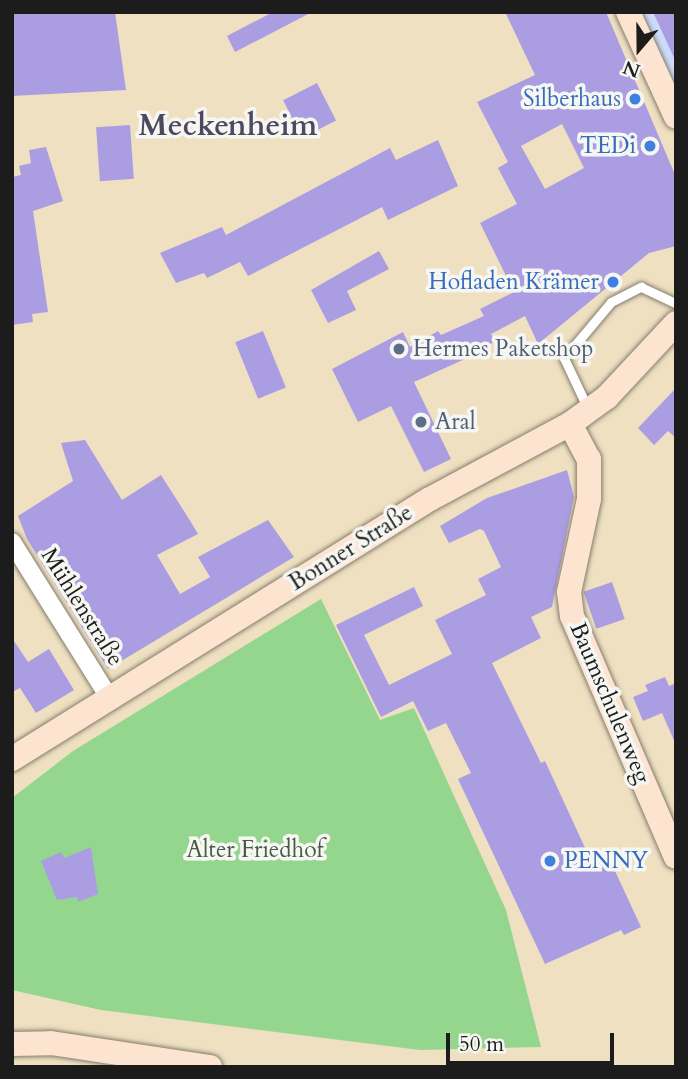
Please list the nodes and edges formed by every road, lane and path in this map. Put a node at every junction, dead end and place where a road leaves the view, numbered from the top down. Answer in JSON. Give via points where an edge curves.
{"nodes":[{"id":1,"x":628,"y":12,"type":"edge"},
{"id":2,"x":676,"y":117,"type":"edge"},
{"id":3,"x":676,"y":303,"type":"edge"},
{"id":4,"x":676,"y":323,"type":"edge"},
{"id":5,"x":579,"y":417,"type":"junction"},
{"id":6,"x":12,"y":542,"type":"edge"},
{"id":7,"x":109,"y":697,"type":"junction"},
{"id":8,"x":12,"y":759,"type":"edge"},
{"id":9,"x":676,"y":857,"type":"edge"},
{"id":10,"x":12,"y":1029,"type":"edge"},
{"id":11,"x":51,"y":1043,"type":"junction"},
{"id":12,"x":12,"y":1044,"type":"edge"},
{"id":13,"x":210,"y":1067,"type":"edge"}],
"edges":[{"from":1,"to":2,"type":"main road"},
{"from":3,"to":5,"type":"lane","via":[[641,287],[611,302],[564,358]]},
{"from":4,"to":5,"type":"main road","name":"Bonner Straße","via":[[649,356]]},
{"from":5,"to":7,"type":"main road","name":"Bonner Straße","via":[[430,499]]},
{"from":5,"to":9,"type":"main road","name":"Baumschulenweg","via":[[589,459],[589,499],[569,592],[572,616]]},
{"from":6,"to":7,"type":"street","name":"Mühlenstraße"},
{"from":7,"to":8,"type":"main road","name":"Bonner Straße"},
{"from":10,"to":11,"type":"main road"},
{"from":11,"to":12,"type":"main road"},
{"from":11,"to":13,"type":"main road"}]}
